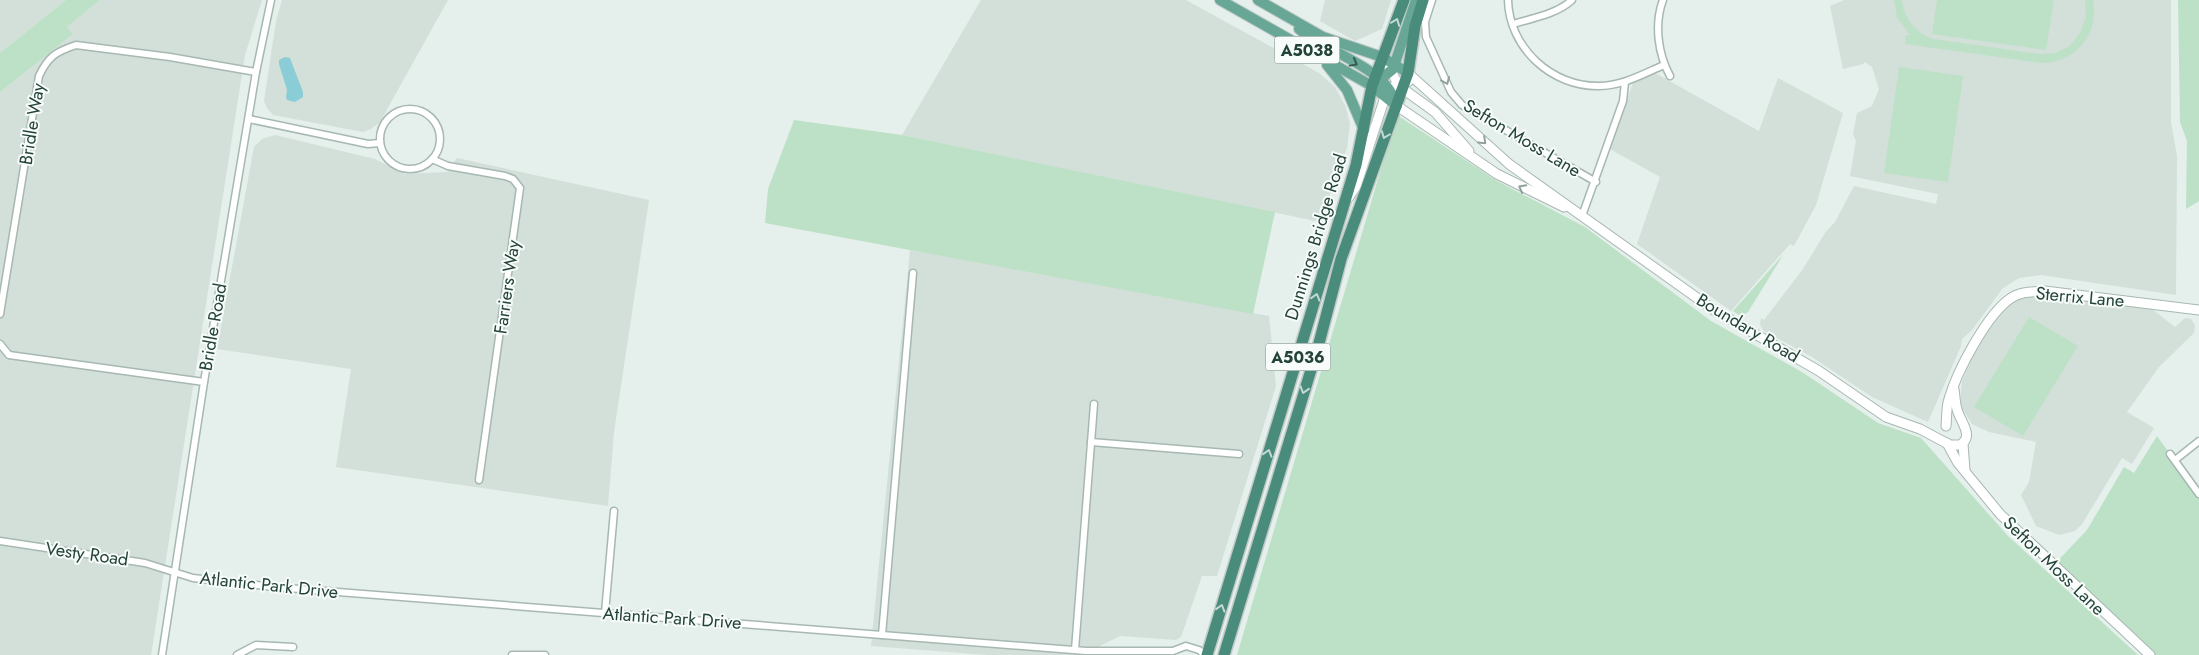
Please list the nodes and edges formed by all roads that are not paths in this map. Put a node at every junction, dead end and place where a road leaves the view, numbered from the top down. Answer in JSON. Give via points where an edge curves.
{"nodes":[{"id":1,"x":271,"y":0,"type":"edge"},
{"id":2,"x":1220,"y":0,"type":"edge"},
{"id":3,"x":1258,"y":0,"type":"edge"},
{"id":4,"x":1404,"y":0,"type":"edge"},
{"id":5,"x":1416,"y":0,"type":"edge"},
{"id":6,"x":1423,"y":0,"type":"edge"},
{"id":7,"x":1432,"y":0,"type":"edge"},
{"id":8,"x":1508,"y":0,"type":"edge"},
{"id":9,"x":1572,"y":0,"type":"edge"},
{"id":10,"x":1663,"y":0,"type":"edge"},
{"id":11,"x":1285,"y":16,"type":"junction"},
{"id":12,"x":1513,"y":24,"type":"junction"},
{"id":13,"x":1321,"y":59,"type":"junction"},
{"id":14,"x":1389,"y":63,"type":"junction"},
{"id":15,"x":1664,"y":65,"type":"junction"},
{"id":16,"x":256,"y":72,"type":"junction"},
{"id":17,"x":1670,"y":76,"type":"dead end"},
{"id":18,"x":1373,"y":81,"type":"junction"},
{"id":19,"x":1625,"y":82,"type":"junction"},
{"id":20,"x":1398,"y":85,"type":"junction"},
{"id":21,"x":1395,"y":108,"type":"junction"},
{"id":22,"x":249,"y":119,"type":"junction"},
{"id":23,"x":1364,"y":131,"type":"junction"},
{"id":24,"x":380,"y":144,"type":"junction"},
{"id":25,"x":432,"y":159,"type":"junction"},
{"id":26,"x":1477,"y":160,"type":"junction"},
{"id":27,"x":1596,"y":182,"type":"junction"},
{"id":28,"x":1342,"y":208,"type":"junction"},
{"id":29,"x":1582,"y":216,"type":"junction"},
{"id":30,"x":913,"y":273,"type":"dead end"},
{"id":31,"x":2199,"y":310,"type":"edge"},
{"id":32,"x":0,"y":314,"type":"edge"},
{"id":33,"x":0,"y":344,"type":"edge"},
{"id":34,"x":204,"y":382,"type":"junction"},
{"id":35,"x":1954,"y":388,"type":"junction"},
{"id":36,"x":1094,"y":404,"type":"dead end"},
{"id":37,"x":1946,"y":426,"type":"junction"},
{"id":38,"x":1964,"y":426,"type":"junction"},
{"id":39,"x":1920,"y":429,"type":"junction"},
{"id":40,"x":2199,"y":441,"type":"edge"},
{"id":41,"x":1091,"y":442,"type":"junction"},
{"id":42,"x":1946,"y":443,"type":"junction"},
{"id":43,"x":1963,"y":444,"type":"junction"},
{"id":44,"x":1239,"y":454,"type":"dead end"},
{"id":45,"x":2170,"y":454,"type":"dead end"},
{"id":46,"x":2175,"y":460,"type":"junction"},
{"id":47,"x":1965,"y":470,"type":"junction"},
{"id":48,"x":479,"y":480,"type":"dead end"},
{"id":49,"x":2199,"y":494,"type":"edge"},
{"id":50,"x":614,"y":511,"type":"dead end"},
{"id":51,"x":0,"y":541,"type":"edge"},
{"id":52,"x":174,"y":571,"type":"junction"},
{"id":53,"x":605,"y":613,"type":"junction"},
{"id":54,"x":1231,"y":631,"type":"junction"},
{"id":55,"x":882,"y":635,"type":"junction"},
{"id":56,"x":293,"y":647,"type":"dead end"},
{"id":57,"x":1075,"y":650,"type":"junction"},
{"id":58,"x":1175,"y":653,"type":"edge"},
{"id":59,"x":162,"y":655,"type":"edge"},
{"id":60,"x":236,"y":655,"type":"edge"},
{"id":61,"x":512,"y":655,"type":"edge"},
{"id":62,"x":545,"y":655,"type":"edge"},
{"id":63,"x":1206,"y":655,"type":"edge"},
{"id":64,"x":1215,"y":655,"type":"edge"},
{"id":65,"x":1224,"y":655,"type":"edge"},
{"id":66,"x":2150,"y":655,"type":"edge"}],
"edges":[{"from":1,"to":16,"type":"street","name":"Bridle Road"},
{"from":2,"to":13,"type":"main road","number":"A5038"},
{"from":3,"to":11,"type":"main road","number":"A5038"},
{"from":14,"to":4,"type":"highway","number":"A5036","one_way":true,"via":[[1387,44]]},
{"from":5,"to":14,"type":"main road"},
{"from":6,"to":20,"type":"highway","number":"A5036"},
{"from":7,"to":27,"type":"street","name":"Sefton Moss Lane","one_way":true,"via":[[1425,22],[1426,36],[1451,92],[1462,105]]},
{"from":8,"to":12,"type":"street"},
{"from":9,"to":12,"type":"street","via":[[1566,6]]},
{"from":10,"to":15,"type":"street","via":[[1658,25]]},
{"from":11,"to":14,"type":"main road","number":"A5038","via":[[1323,37]]},
{"from":11,"to":18,"type":"main road","one_way":true,"via":[[1310,38]]},
{"from":12,"to":19,"type":"street","via":[[1524,47],[1556,78],[1579,85]]},
{"from":13,"to":18,"type":"main road","number":"A5038"},
{"from":13,"to":23,"type":"main road","via":[[1347,90]]},
{"from":14,"to":18,"type":"highway","name":"Dunnings Bridge Road","number":"A5036"},
{"from":14,"to":18,"type":"main road"},
{"from":14,"to":20,"type":"main road"},
{"from":14,"to":20,"type":"street"},
{"from":15,"to":17,"type":"street"},
{"from":15,"to":19,"type":"street"},
{"from":16,"to":22,"type":"street","name":"Bridle Road"},
{"from":16,"to":32,"type":"street","name":"Bridle Way","via":[[76,45],[47,60],[39,76]]},
{"from":18,"to":20,"type":"main road"},
{"from":18,"to":23,"type":"highway","name":"Dunnings Bridge Road","number":"A5036"},
{"from":19,"to":27,"type":"street","via":[[1623,101]]},
{"from":20,"to":21,"type":"highway","name":"Dunnings Bridge Road","number":"A5036"},
{"from":20,"to":26,"type":"street","via":[[1435,112]]},
{"from":20,"to":28,"type":"street","via":[[1356,186]]},
{"from":20,"to":29,"type":"street","name":"Boundary Road","one_way":true,"via":[[1425,86],[1509,164]]},
{"from":21,"to":26,"type":"street","name":"Boundary Road"},
{"from":21,"to":54,"type":"highway","name":"Dunnings Bridge Road","number":"A5036","one_way":true,"via":[[1341,259],[1318,347]]},
{"from":22,"to":24,"type":"street"},
{"from":22,"to":34,"type":"street","name":"Bridle Road"},
{"from":23,"to":28,"type":"highway","name":"Dunnings Bridge Road","number":"A5036"},
{"from":24,"to":25,"type":"street","via":[[387,158],[404,169],[422,166]]},
{"from":24,"to":25,"type":"street","via":[[381,133],[390,117],[403,110],[417,110],[435,123],[439,133],[437,152]]},
{"from":25,"to":48,"type":"street","name":"Farriers Way","via":[[448,166],[505,176],[513,179],[520,188]]},
{"from":29,"to":26,"type":"street","name":"Boundary Road","one_way":true,"via":[[1525,190]]},
{"from":27,"to":29,"type":"street"},
{"from":63,"to":28,"type":"highway","name":"Dunnings Bridge Road","number":"A5036","one_way":true},
{"from":29,"to":39,"type":"street","name":"Boundary Road","via":[[1714,310],[1818,371],[1886,417]]},
{"from":30,"to":55,"type":"street"},
{"from":31,"to":35,"type":"street","name":"Sterrix Lane","via":[[2045,291],[2025,292],[2012,297],[1986,324]]},
{"from":33,"to":34,"type":"street","via":[[9,354]]},
{"from":34,"to":52,"type":"street","name":"Bridle Road"},
{"from":35,"to":37,"type":"street","name":"Sterrix Lane","via":[[1949,398]]},
{"from":35,"to":38,"type":"street","via":[[1956,406]]},
{"from":36,"to":41,"type":"street"},
{"from":37,"to":38,"type":"street","via":[[1953,422]]},
{"from":37,"to":39,"type":"street","name":"Boundary Road"},
{"from":37,"to":42,"type":"street","via":[[1943,433]]},
{"from":38,"to":43,"type":"street","via":[[1967,434]]},
{"from":39,"to":42,"type":"street","name":"Boundary Road"},
{"from":40,"to":46,"type":"street"},
{"from":41,"to":44,"type":"street"},
{"from":41,"to":57,"type":"street"},
{"from":42,"to":43,"type":"street"},
{"from":42,"to":47,"type":"street","name":"Sefton Moss Lane"},
{"from":43,"to":47,"type":"street"},
{"from":45,"to":46,"type":"street"},
{"from":46,"to":49,"type":"street"},
{"from":47,"to":66,"type":"street","name":"Sefton Moss Lane","via":[[2019,533]]},
{"from":50,"to":53,"type":"street"},
{"from":51,"to":52,"type":"street","name":"Vesty Road","via":[[145,563]]},
{"from":52,"to":53,"type":"street","name":"Atlantic Park Drive","via":[[193,578],[274,587]]},
{"from":52,"to":59,"type":"street","name":"Bridle Road"},
{"from":53,"to":55,"type":"street","name":"Atlantic Park Drive"},
{"from":54,"to":64,"type":"highway","via":[[1221,637]]},
{"from":54,"to":65,"type":"highway","name":"Dunnings Bridge Road","number":"A5036"},
{"from":55,"to":57,"type":"street","name":"Atlantic Park Drive"},
{"from":56,"to":60,"type":"street","via":[[256,645]]},
{"from":57,"to":58,"type":"street","name":"Atlantic Park Drive"},
{"from":58,"to":63,"type":"street","name":"Atlantic Park Drive","via":[[1186,646]]},
{"from":61,"to":62,"type":"street"}]}
